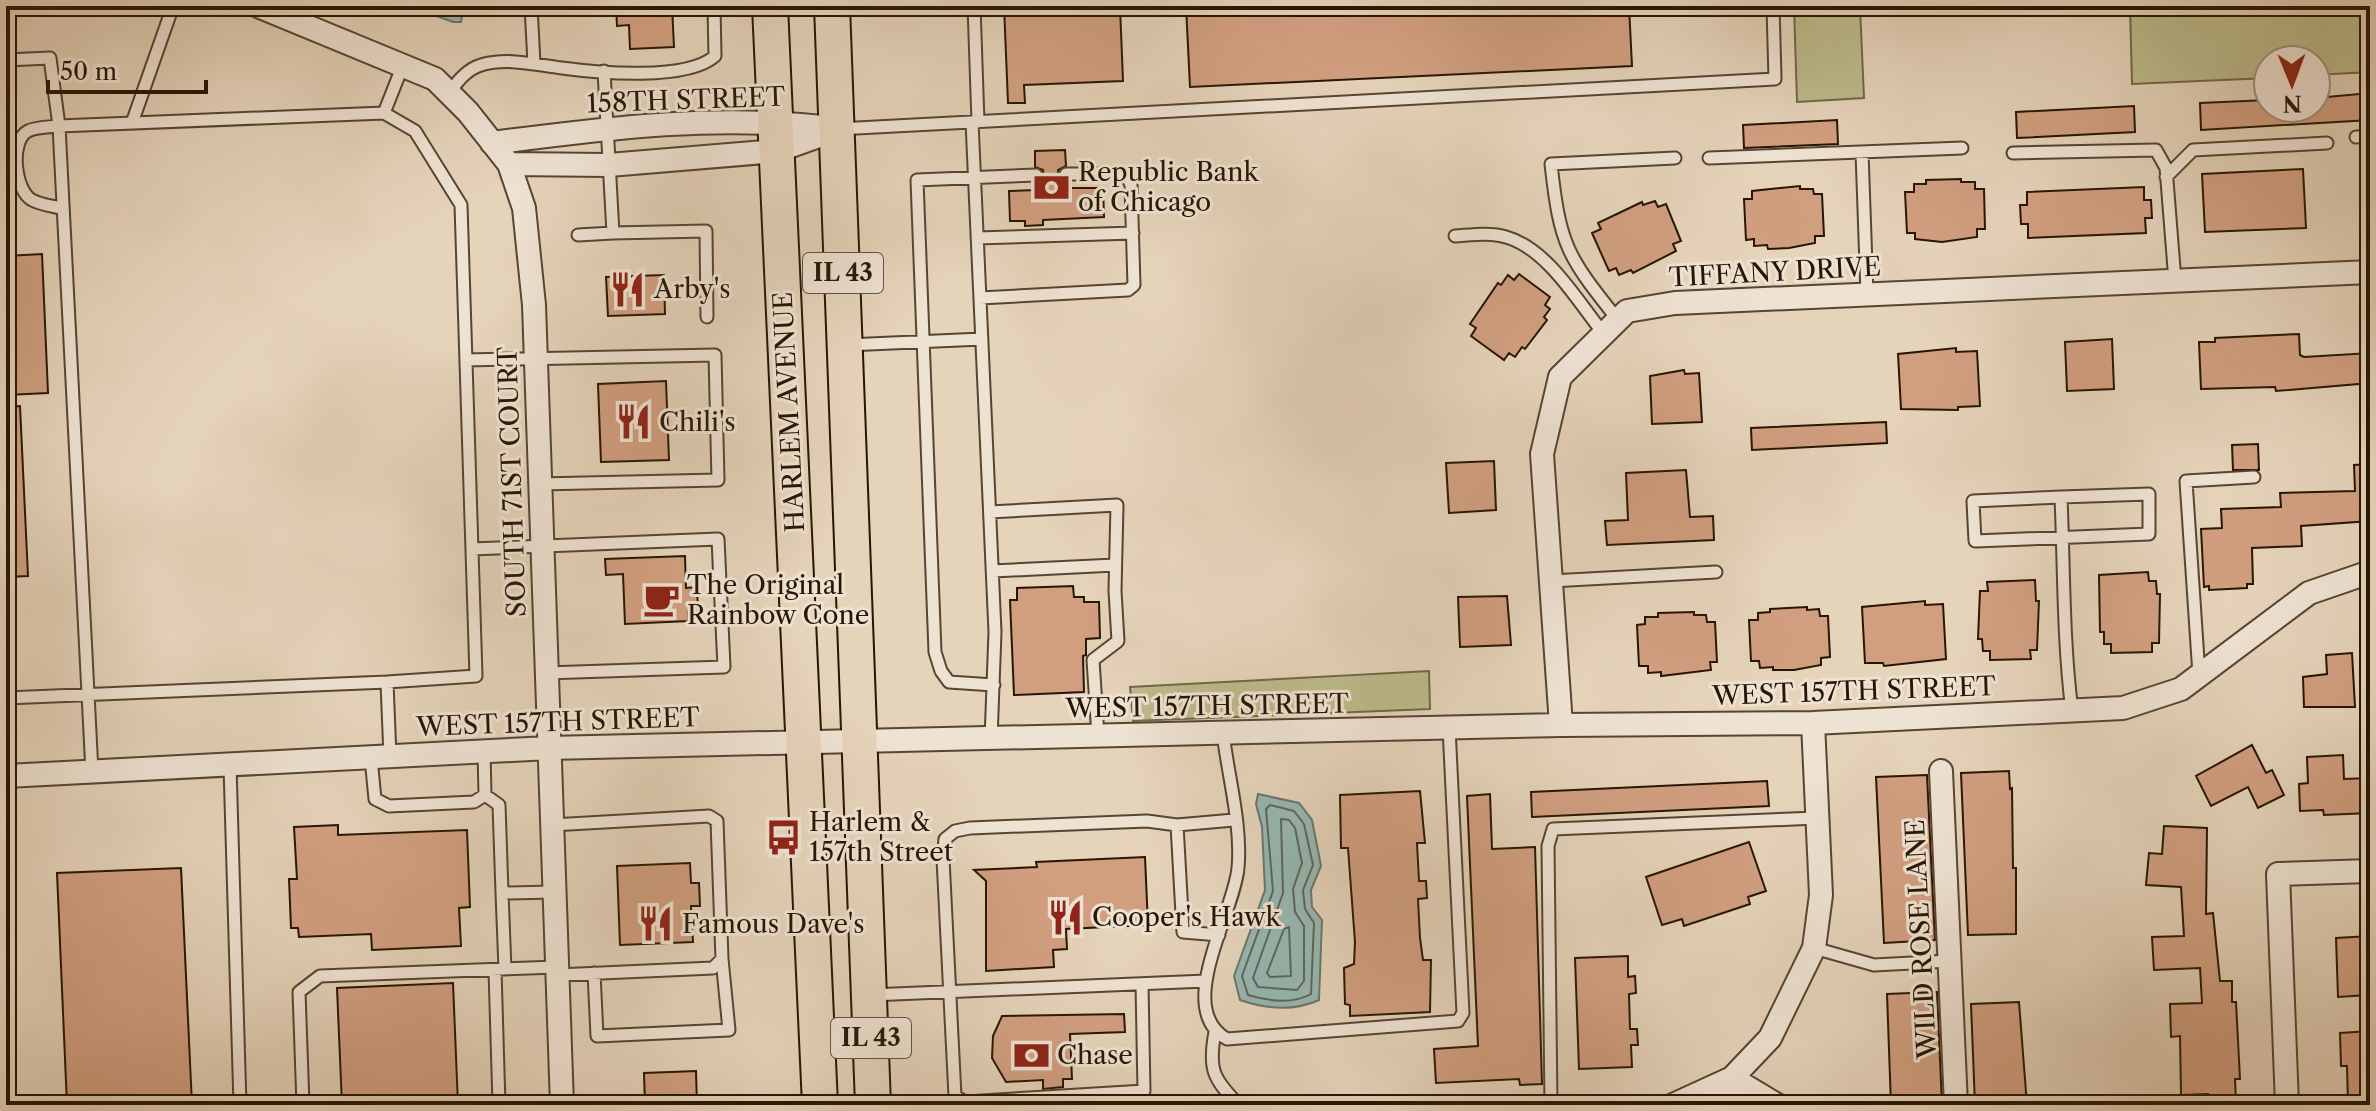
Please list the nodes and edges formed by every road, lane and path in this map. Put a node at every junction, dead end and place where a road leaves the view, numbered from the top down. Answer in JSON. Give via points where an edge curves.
{"nodes":[{"id":1,"x":173,"y":6,"type":"edge"},
{"id":2,"x":258,"y":6,"type":"edge"},
{"id":3,"x":531,"y":6,"type":"edge"},
{"id":4,"x":714,"y":6,"type":"edge"},
{"id":5,"x":770,"y":6,"type":"edge"},
{"id":6,"x":832,"y":6,"type":"edge"},
{"id":7,"x":974,"y":6,"type":"edge"},
{"id":8,"x":1773,"y":6,"type":"edge"},
{"id":9,"x":1909,"y":6,"type":"edge"},
{"id":10,"x":1944,"y":6,"type":"edge"},
{"id":11,"x":6,"y":34,"type":"edge"},
{"id":12,"x":7,"y":60,"type":"edge"},
{"id":13,"x":534,"y":63,"type":"junction"},
{"id":14,"x":404,"y":64,"type":"junction"},
{"id":15,"x":604,"y":71,"type":"junction"},
{"id":16,"x":449,"y":93,"type":"junction"},
{"id":17,"x":384,"y":113,"type":"junction"},
{"id":18,"x":975,"y":122,"type":"junction"},
{"id":19,"x":132,"y":123,"type":"junction"},
{"id":20,"x":59,"y":126,"type":"junction"},
{"id":21,"x":608,"y":128,"type":"junction"},
{"id":22,"x":838,"y":129,"type":"junction"},
{"id":23,"x":776,"y":136,"type":"junction"},
{"id":24,"x":2370,"y":136,"type":"edge"},
{"id":25,"x":2356,"y":137,"type":"dead end"},
{"id":26,"x":492,"y":143,"type":"junction"},
{"id":27,"x":2327,"y":143,"type":"dead end"},
{"id":28,"x":1962,"y":148,"type":"dead end"},
{"id":29,"x":1862,"y":152,"type":"junction"},
{"id":30,"x":2013,"y":153,"type":"dead end"},
{"id":31,"x":1675,"y":158,"type":"dead end"},
{"id":32,"x":1709,"y":158,"type":"dead end"},
{"id":33,"x":509,"y":164,"type":"junction"},
{"id":34,"x":609,"y":165,"type":"junction"},
{"id":35,"x":1066,"y":174,"type":"dead end"},
{"id":36,"x":1036,"y":175,"type":"dead end"},
{"id":37,"x":975,"y":177,"type":"junction"},
{"id":38,"x":2166,"y":177,"type":"junction"},
{"id":39,"x":63,"y":209,"type":"junction"},
{"id":40,"x":613,"y":233,"type":"junction"},
{"id":41,"x":1133,"y":233,"type":"junction"},
{"id":42,"x":578,"y":235,"type":"dead end"},
{"id":43,"x":1455,"y":236,"type":"dead end"},
{"id":44,"x":977,"y":238,"type":"junction"},
{"id":45,"x":2370,"y":272,"type":"edge"},
{"id":46,"x":2175,"y":281,"type":"junction"},
{"id":47,"x":1867,"y":294,"type":"junction"},
{"id":48,"x":980,"y":298,"type":"junction"},
{"id":49,"x":707,"y":317,"type":"dead end"},
{"id":50,"x":1611,"y":327,"type":"junction"},
{"id":51,"x":982,"y":339,"type":"junction"},
{"id":52,"x":925,"y":342,"type":"junction"},
{"id":53,"x":846,"y":345,"type":"junction"},
{"id":54,"x":466,"y":360,"type":"junction"},
{"id":55,"x":535,"y":360,"type":"junction"},
{"id":56,"x":2254,"y":477,"type":"dead end"},
{"id":57,"x":540,"y":484,"type":"junction"},
{"id":58,"x":2061,"y":497,"type":"junction"},
{"id":59,"x":990,"y":512,"type":"junction"},
{"id":60,"x":2063,"y":538,"type":"junction"},
{"id":61,"x":542,"y":544,"type":"junction"},
{"id":62,"x":472,"y":549,"type":"junction"},
{"id":63,"x":1115,"y":565,"type":"junction"},
{"id":64,"x":993,"y":571,"type":"junction"},
{"id":65,"x":1716,"y":572,"type":"dead end"},
{"id":66,"x":2370,"y":572,"type":"edge"},
{"id":67,"x":1551,"y":581,"type":"junction"},
{"id":68,"x":546,"y":673,"type":"junction"},
{"id":69,"x":2199,"y":676,"type":"junction"},
{"id":70,"x":387,"y":682,"type":"junction"},
{"id":71,"x":994,"y":685,"type":"junction"},
{"id":72,"x":87,"y":694,"type":"junction"},
{"id":73,"x":6,"y":698,"type":"edge"},
{"id":74,"x":2072,"y":711,"type":"junction"},
{"id":75,"x":1813,"y":723,"type":"junction"},
{"id":76,"x":1561,"y":725,"type":"junction"},
{"id":77,"x":1449,"y":728,"type":"junction"},
{"id":78,"x":1223,"y":733,"type":"junction"},
{"id":79,"x":1098,"y":736,"type":"junction"},
{"id":80,"x":991,"y":739,"type":"junction"},
{"id":81,"x":805,"y":742,"type":"junction"},
{"id":82,"x":860,"y":742,"type":"junction"},
{"id":83,"x":549,"y":748,"type":"junction"},
{"id":84,"x":484,"y":751,"type":"junction"},
{"id":85,"x":381,"y":758,"type":"junction"},
{"id":86,"x":230,"y":766,"type":"junction"},
{"id":87,"x":1941,"y":771,"type":"dead end"},
{"id":88,"x":92,"y":772,"type":"junction"},
{"id":89,"x":6,"y":776,"type":"edge"},
{"id":90,"x":485,"y":795,"type":"junction"},
{"id":91,"x":1817,"y":818,"type":"junction"},
{"id":92,"x":1234,"y":820,"type":"junction"},
{"id":93,"x":552,"y":825,"type":"junction"},
{"id":94,"x":1177,"y":825,"type":"junction"},
{"id":95,"x":2370,"y":871,"type":"edge"},
{"id":96,"x":554,"y":892,"type":"junction"},
{"id":97,"x":502,"y":893,"type":"junction"},
{"id":98,"x":1219,"y":935,"type":"junction"},
{"id":99,"x":1814,"y":948,"type":"junction"},
{"id":100,"x":722,"y":959,"type":"junction"},
{"id":101,"x":1950,"y":961,"type":"junction"},
{"id":102,"x":500,"y":969,"type":"junction"},
{"id":103,"x":557,"y":971,"type":"junction"},
{"id":104,"x":594,"y":973,"type":"junction"},
{"id":105,"x":1206,"y":981,"type":"junction"},
{"id":106,"x":1142,"y":984,"type":"junction"},
{"id":107,"x":949,"y":992,"type":"junction"},
{"id":108,"x":869,"y":995,"type":"junction"},
{"id":109,"x":1215,"y":1032,"type":"junction"},
{"id":110,"x":1732,"y":1078,"type":"junction"},
{"id":111,"x":240,"y":1105,"type":"edge"},
{"id":112,"x":303,"y":1105,"type":"edge"},
{"id":113,"x":499,"y":1105,"type":"edge"},
{"id":114,"x":562,"y":1105,"type":"edge"},
{"id":115,"x":820,"y":1105,"type":"edge"},
{"id":116,"x":873,"y":1105,"type":"edge"},
{"id":117,"x":1239,"y":1105,"type":"edge"},
{"id":118,"x":1551,"y":1105,"type":"edge"},
{"id":119,"x":1673,"y":1105,"type":"edge"},
{"id":120,"x":1733,"y":1105,"type":"edge"},
{"id":121,"x":1777,"y":1105,"type":"edge"},
{"id":122,"x":1956,"y":1105,"type":"edge"},
{"id":123,"x":2287,"y":1105,"type":"edge"}],
"edges":[{"from":1,"to":19,"type":"lane"},
{"from":2,"to":14,"type":"street","name":"SOUTH 71ST COURT"},
{"from":3,"to":13,"type":"lane"},
{"from":4,"to":15,"type":"lane","via":[[715,56],[703,66]]},
{"from":5,"to":23,"type":"main road","name":"HARLEM AVENUE","number":"IL 43"},
{"from":6,"to":22,"type":"main road","number":"IL 43"},
{"from":7,"to":18,"type":"lane"},
{"from":8,"to":18,"type":"lane","via":[[1775,79]]},
{"from":9,"to":10,"type":"lane"},
{"from":11,"to":12,"type":"lane"},
{"from":12,"to":20,"type":"lane","via":[[50,58]]},
{"from":13,"to":15,"type":"lane"},
{"from":13,"to":16,"type":"lane","via":[[481,65],[461,77]]},
{"from":14,"to":16,"type":"street","name":"SOUTH 71ST COURT","via":[[435,79]]},
{"from":14,"to":17,"type":"lane"},
{"from":15,"to":21,"type":"lane"},
{"from":16,"to":26,"type":"street","name":"SOUTH 71ST COURT"},
{"from":17,"to":19,"type":"lane"},
{"from":17,"to":54,"type":"lane","via":[[415,131],[461,205]]},
{"from":18,"to":22,"type":"lane"},
{"from":18,"to":37,"type":"lane"},
{"from":19,"to":20,"type":"lane"},
{"from":20,"to":39,"type":"lane"},
{"from":20,"to":39,"type":"lane","via":[[27,131],[17,154],[24,192],[31,200]]},
{"from":21,"to":23,"type":"street","name":"158TH STREET"},
{"from":21,"to":26,"type":"street","name":"158TH STREET"},
{"from":21,"to":34,"type":"lane"},
{"from":22,"to":23,"type":"street","name":"158TH STREET"},
{"from":22,"to":53,"type":"main road","number":"IL 43"},
{"from":23,"to":34,"type":"street","name":"158TH STREET"},
{"from":23,"to":81,"type":"main road","name":"HARLEM AVENUE","number":"IL 43"},
{"from":24,"to":25,"type":"lane"},
{"from":26,"to":33,"type":"street","name":"SOUTH 71ST COURT"},
{"from":27,"to":38,"type":"lane","via":[[2193,150]]},
{"from":28,"to":29,"type":"lane"},
{"from":29,"to":32,"type":"lane"},
{"from":29,"to":47,"type":"lane"},
{"from":30,"to":38,"type":"lane","via":[[2156,150]]},
{"from":31,"to":50,"type":"lane","via":[[1551,164],[1557,223],[1566,250]]},
{"from":33,"to":34,"type":"street","name":"158TH STREET"},
{"from":33,"to":55,"type":"street","name":"SOUTH 71ST COURT","via":[[524,208]]},
{"from":34,"to":40,"type":"lane"},
{"from":35,"to":41,"type":"lane","via":[[1126,174]]},
{"from":36,"to":37,"type":"lane"},
{"from":37,"to":44,"type":"lane"},
{"from":37,"to":52,"type":"lane","via":[[917,180]]},
{"from":38,"to":46,"type":"lane"},
{"from":39,"to":72,"type":"lane"},
{"from":40,"to":42,"type":"lane"},
{"from":40,"to":49,"type":"lane","via":[[706,231]]},
{"from":41,"to":44,"type":"lane"},
{"from":41,"to":48,"type":"lane","via":[[1134,285],[1128,290]]},
{"from":43,"to":50,"type":"lane","via":[[1507,237]]},
{"from":44,"to":48,"type":"lane"},
{"from":45,"to":46,"type":"street","name":"TIFFANY DRIVE"},
{"from":46,"to":47,"type":"street","name":"TIFFANY DRIVE"},
{"from":47,"to":50,"type":"street","name":"TIFFANY DRIVE","via":[[1675,303],[1627,311]]},
{"from":48,"to":51,"type":"lane"},
{"from":50,"to":67,"type":"street","name":"TIFFANY DRIVE","via":[[1560,377],[1542,454]]},
{"from":51,"to":52,"type":"lane"},
{"from":51,"to":59,"type":"lane"},
{"from":52,"to":53,"type":"lane"},
{"from":52,"to":71,"type":"lane","via":[[935,652],[949,682]]},
{"from":53,"to":82,"type":"main road","number":"IL 43"},
{"from":54,"to":55,"type":"lane"},
{"from":54,"to":62,"type":"lane"},
{"from":55,"to":57,"type":"street","name":"SOUTH 71ST COURT"},
{"from":55,"to":57,"type":"lane","via":[[715,355],[718,480]]},
{"from":56,"to":69,"type":"lane","via":[[2186,481]]},
{"from":57,"to":61,"type":"street","name":"SOUTH 71ST COURT"},
{"from":58,"to":60,"type":"lane"},
{"from":58,"to":60,"type":"lane","via":[[2149,494],[2149,534]]},
{"from":58,"to":60,"type":"lane","via":[[1973,501],[1975,541]]},
{"from":59,"to":63,"type":"lane","via":[[1117,505]]},
{"from":59,"to":64,"type":"lane"},
{"from":60,"to":74,"type":"lane"},
{"from":61,"to":62,"type":"lane"},
{"from":61,"to":68,"type":"street","name":"SOUTH 71ST COURT"},
{"from":61,"to":68,"type":"lane","via":[[718,539],[724,667]]},
{"from":62,"to":70,"type":"lane","via":[[476,676]]},
{"from":63,"to":64,"type":"lane"},
{"from":63,"to":79,"type":"lane","via":[[1118,641],[1093,660]]},
{"from":64,"to":71,"type":"lane"},
{"from":65,"to":67,"type":"lane"},
{"from":66,"to":69,"type":"street","name":"WEST 157TH STREET","via":[[2309,593]]},
{"from":67,"to":76,"type":"street","name":"TIFFANY DRIVE"},
{"from":68,"to":83,"type":"street","name":"SOUTH 71ST COURT"},
{"from":69,"to":74,"type":"street","name":"WEST 157TH STREET","via":[[2181,689],[2123,708]]},
{"from":70,"to":72,"type":"lane"},
{"from":70,"to":85,"type":"lane"},
{"from":71,"to":80,"type":"lane"},
{"from":72,"to":73,"type":"lane"},
{"from":72,"to":88,"type":"lane"},
{"from":74,"to":75,"type":"street","name":"WEST 157TH STREET"},
{"from":75,"to":76,"type":"street","name":"WEST 157TH STREET"},
{"from":75,"to":91,"type":"street"},
{"from":76,"to":77,"type":"street","name":"WEST 157TH STREET"},
{"from":77,"to":78,"type":"street","name":"WEST 157TH STREET"},
{"from":77,"to":109,"type":"lane","via":[[1463,1013],[1458,1021],[1227,1039]]},
{"from":78,"to":79,"type":"street","name":"WEST 157TH STREET"},
{"from":78,"to":92,"type":"lane"},
{"from":79,"to":80,"type":"street","name":"WEST 157TH STREET"},
{"from":80,"to":82,"type":"street","name":"WEST 157TH STREET"},
{"from":81,"to":82,"type":"street","name":"WEST 157TH STREET"},
{"from":81,"to":83,"type":"street","name":"WEST 157TH STREET"},
{"from":81,"to":115,"type":"main road","name":"HARLEM AVENUE","number":"IL 43"},
{"from":82,"to":108,"type":"main road","number":"IL 43"},
{"from":83,"to":84,"type":"street","name":"WEST 157TH STREET"},
{"from":83,"to":93,"type":"street","name":"SOUTH 71ST COURT"},
{"from":84,"to":85,"type":"street","name":"WEST 157TH STREET"},
{"from":84,"to":90,"type":"lane"},
{"from":85,"to":86,"type":"street","name":"WEST 157TH STREET"},
{"from":85,"to":90,"type":"lane","via":[[375,799],[389,806],[474,802]]},
{"from":86,"to":88,"type":"street","name":"WEST 157TH STREET"},
{"from":86,"to":111,"type":"lane"},
{"from":87,"to":101,"type":"street","name":"WILD ROSE LANE"},
{"from":88,"to":89,"type":"street","name":"WEST 157TH STREET"},
{"from":90,"to":97,"type":"lane","via":[[499,805]]},
{"from":91,"to":99,"type":"street","via":[[1821,895]]},
{"from":91,"to":118,"type":"lane","via":[[1553,829],[1548,846]]},
{"from":92,"to":94,"type":"lane"},
{"from":92,"to":98,"type":"lane","via":[[1238,869]]},
{"from":93,"to":96,"type":"street","name":"SOUTH 71ST COURT"},
{"from":93,"to":100,"type":"lane","via":[[709,816],[717,821]]},
{"from":94,"to":98,"type":"lane","via":[[1183,932]]},
{"from":94,"to":107,"type":"lane","via":[[1147,821],[955,831],[945,839],[943,859]]},
{"from":95,"to":123,"type":"street","via":[[2278,874]]},
{"from":96,"to":97,"type":"lane"},
{"from":96,"to":103,"type":"street","name":"SOUTH 71ST COURT"},
{"from":97,"to":102,"type":"lane"},
{"from":98,"to":105,"type":"lane"},
{"from":99,"to":101,"type":"lane","via":[[1874,965]]},
{"from":99,"to":110,"type":"street","via":[[1770,1038]]},
{"from":100,"to":104,"type":"lane","via":[[713,968]]},
{"from":100,"to":104,"type":"lane","via":[[729,1030],[597,1036]]},
{"from":101,"to":122,"type":"street","name":"WILD ROSE LANE"},
{"from":102,"to":103,"type":"lane"},
{"from":102,"to":112,"type":"lane","via":[[320,976],[299,992]]},
{"from":102,"to":113,"type":"lane"},
{"from":103,"to":104,"type":"lane"},
{"from":103,"to":114,"type":"street","name":"SOUTH 71ST COURT"},
{"from":105,"to":106,"type":"lane"},
{"from":105,"to":109,"type":"lane","via":[[1207,1020]]},
{"from":106,"to":107,"type":"lane"},
{"from":106,"to":107,"type":"lane","via":[[1144,1091],[965,1102],[955,1096]]},
{"from":107,"to":108,"type":"lane"},
{"from":108,"to":116,"type":"main road","number":"IL 43"},
{"from":109,"to":117,"type":"lane","via":[[1210,1058],[1217,1084]]},
{"from":110,"to":119,"type":"street"},
{"from":110,"to":120,"type":"street"},
{"from":110,"to":121,"type":"street"}]}
